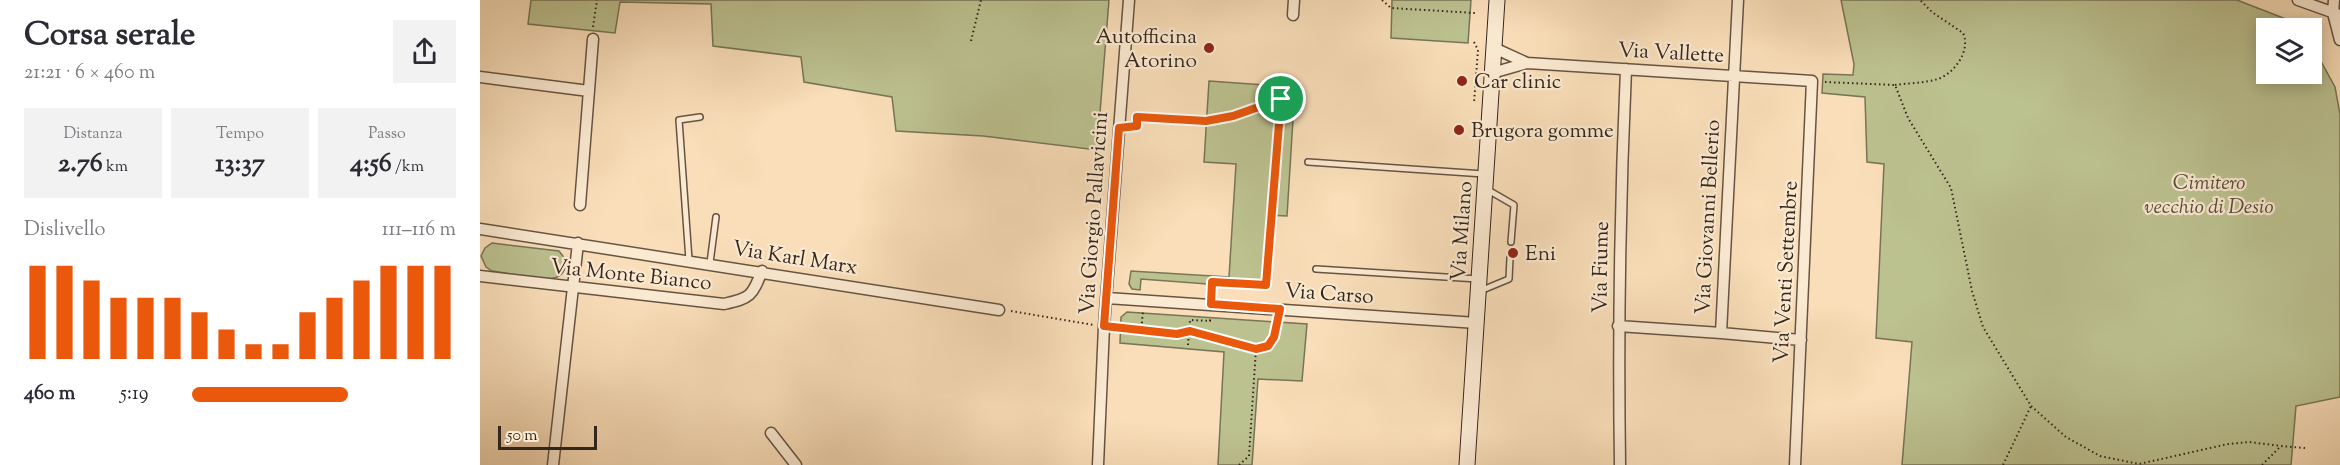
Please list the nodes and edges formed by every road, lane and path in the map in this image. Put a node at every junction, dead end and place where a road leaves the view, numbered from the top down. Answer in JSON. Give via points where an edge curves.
{"nodes":[{"id":1,"x":597,"y":0,"type":"edge"},
{"id":2,"x":981,"y":0,"type":"edge"},
{"id":3,"x":1129,"y":0,"type":"edge"},
{"id":4,"x":1294,"y":0,"type":"edge"},
{"id":5,"x":1382,"y":0,"type":"edge"},
{"id":6,"x":1497,"y":0,"type":"edge"},
{"id":7,"x":1738,"y":0,"type":"edge"},
{"id":8,"x":1920,"y":0,"type":"edge"},
{"id":9,"x":2298,"y":0,"type":"edge"},
{"id":10,"x":2334,"y":0,"type":"edge"},
{"id":11,"x":1475,"y":13,"type":"dead end"},
{"id":12,"x":2337,"y":14,"type":"edge"},
{"id":13,"x":1293,"y":15,"type":"dead end"},
{"id":14,"x":593,"y":39,"type":"joint"},
{"id":15,"x":2340,"y":40,"type":"edge"},
{"id":16,"x":971,"y":41,"type":"dead end"},
{"id":17,"x":1474,"y":42,"type":"dead end"},
{"id":18,"x":1494,"y":48,"type":"junction"},
{"id":19,"x":1527,"y":63,"type":"junction"},
{"id":20,"x":1626,"y":69,"type":"junction"},
{"id":21,"x":1492,"y":73,"type":"junction"},
{"id":22,"x":1289,"y":75,"type":"dead end"},
{"id":23,"x":1734,"y":76,"type":"junction"},
{"id":24,"x":480,"y":77,"type":"edge"},
{"id":25,"x":1812,"y":81,"type":"junction"},
{"id":26,"x":1895,"y":86,"type":"junction"},
{"id":27,"x":589,"y":91,"type":"junction"},
{"id":28,"x":1281,"y":99,"type":"junction"},
{"id":29,"x":1474,"y":103,"type":"dead end"},
{"id":30,"x":700,"y":117,"type":"dead end"},
{"id":31,"x":1119,"y":128,"type":"junction"},
{"id":32,"x":1308,"y":162,"type":"dead end"},
{"id":33,"x":1486,"y":181,"type":"junction"},
{"id":34,"x":580,"y":205,"type":"dead end"},
{"id":35,"x":716,"y":217,"type":"dead end"},
{"id":36,"x":480,"y":229,"type":"edge"},
{"id":37,"x":1511,"y":242,"type":"dead end"},
{"id":38,"x":578,"y":243,"type":"junction"},
{"id":39,"x":1510,"y":258,"type":"dead end"},
{"id":40,"x":688,"y":260,"type":"junction"},
{"id":41,"x":710,"y":263,"type":"junction"},
{"id":42,"x":1316,"y":268,"type":"dead end"},
{"id":43,"x":762,"y":271,"type":"junction"},
{"id":44,"x":480,"y":276,"type":"edge"},
{"id":45,"x":1479,"y":285,"type":"junction"},
{"id":46,"x":574,"y":287,"type":"junction"},
{"id":47,"x":1107,"y":298,"type":"junction"},
{"id":48,"x":1152,"y":302,"type":"junction"},
{"id":49,"x":1211,"y":304,"type":"junction"},
{"id":50,"x":999,"y":309,"type":"joint"},
{"id":51,"x":1280,"y":309,"type":"junction"},
{"id":52,"x":1477,"y":323,"type":"junction"},
{"id":53,"x":1104,"y":326,"type":"junction"},
{"id":54,"x":1618,"y":326,"type":"junction"},
{"id":55,"x":1190,"y":331,"type":"junction"},
{"id":56,"x":1141,"y":332,"type":"junction"},
{"id":57,"x":1721,"y":333,"type":"junction"},
{"id":58,"x":1801,"y":340,"type":"junction"},
{"id":59,"x":1188,"y":345,"type":"dead end"},
{"id":60,"x":1256,"y":349,"type":"junction"},
{"id":61,"x":2031,"y":406,"type":"junction"},
{"id":62,"x":771,"y":433,"type":"dead end"},
{"id":63,"x":2281,"y":446,"type":"junction"},
{"id":64,"x":2305,"y":448,"type":"dead end"},
{"id":65,"x":553,"y":465,"type":"edge"},
{"id":66,"x":796,"y":465,"type":"edge"},
{"id":67,"x":1098,"y":465,"type":"edge"},
{"id":68,"x":1239,"y":465,"type":"edge"},
{"id":69,"x":1467,"y":465,"type":"edge"},
{"id":70,"x":1620,"y":465,"type":"edge"},
{"id":71,"x":1795,"y":465,"type":"edge"},
{"id":72,"x":2003,"y":465,"type":"edge"},
{"id":73,"x":2262,"y":465,"type":"edge"}],
"edges":[{"from":1,"to":14,"type":"path"},
{"from":2,"to":16,"type":"path"},
{"from":3,"to":31,"type":"street","name":"Via Giorgio Pallavicini"},
{"from":4,"to":13,"type":"street"},
{"from":5,"to":11,"type":"path","via":[[1391,8]]},
{"from":6,"to":18,"type":"main road","name":"Via Milano"},
{"from":7,"to":23,"type":"street","name":"Via Giovanni Bellerio"},
{"from":8,"to":26,"type":"path","via":[[1963,33],[1965,48],[1945,75]]},
{"from":9,"to":12,"type":"street"},
{"from":10,"to":12,"type":"street"},
{"from":12,"to":15,"type":"street"},
{"from":14,"to":27,"type":"street"},
{"from":17,"to":29,"type":"path","via":[[1478,50]]},
{"from":18,"to":19,"type":"street","name":"Via Vallette"},
{"from":18,"to":21,"type":"main road","name":"Via Milano"},
{"from":19,"to":20,"type":"street","name":"Via Vallette"},
{"from":19,"to":21,"type":"street","name":"Via Vallette"},
{"from":20,"to":23,"type":"street","name":"Via Vallette"},
{"from":20,"to":54,"type":"street","name":"Via Fiume"},
{"from":21,"to":33,"type":"main road","name":"Via Milano"},
{"from":22,"to":28,"type":"path","via":[[1283,77]]},
{"from":23,"to":25,"type":"street","name":"Via Vallette"},
{"from":23,"to":57,"type":"street","name":"Via Giovanni Bellerio"},
{"from":24,"to":27,"type":"street"},
{"from":25,"to":26,"type":"path"},
{"from":25,"to":58,"type":"street","name":"Via Venti Settembre"},
{"from":26,"to":61,"type":"path","via":[[1908,118],[1951,188],[1971,291],[1983,327]]},
{"from":27,"to":34,"type":"street"},
{"from":28,"to":31,"type":"path","via":[[1206,121],[1137,117],[1137,126]]},
{"from":28,"to":49,"type":"path","via":[[1266,285],[1212,282]]},
{"from":30,"to":40,"type":"lane","via":[[679,120]]},
{"from":31,"to":47,"type":"street","name":"Via Giorgio Pallavicini"},
{"from":32,"to":33,"type":"lane"},
{"from":33,"to":37,"type":"lane","via":[[1514,205]]},
{"from":33,"to":45,"type":"main road","name":"Via Milano"},
{"from":35,"to":41,"type":"lane"},
{"from":36,"to":38,"type":"street","name":"Via Karl Marx"},
{"from":38,"to":40,"type":"street","name":"Via Karl Marx"},
{"from":38,"to":46,"type":"street"},
{"from":39,"to":45,"type":"lane","via":[[1509,279]]},
{"from":40,"to":41,"type":"street","name":"Via Karl Marx"},
{"from":41,"to":43,"type":"street","name":"Via Karl Marx"},
{"from":42,"to":45,"type":"lane"},
{"from":43,"to":46,"type":"street","name":"Via Monte Bianco","via":[[755,289],[744,300],[724,304]]},
{"from":43,"to":50,"type":"street","name":"Via Karl Marx"},
{"from":44,"to":46,"type":"street","name":"Via Monte Bianco"},
{"from":45,"to":52,"type":"main road","name":"Via Milano"},
{"from":46,"to":65,"type":"street"},
{"from":47,"to":48,"type":"street","name":"Via Carso"},
{"from":47,"to":53,"type":"street","name":"Via Giorgio Pallavicini"},
{"from":48,"to":49,"type":"street","name":"Via Carso"},
{"from":48,"to":56,"type":"path","via":[[1152,311],[1142,311]]},
{"from":49,"to":51,"type":"street","name":"Via Carso"},
{"from":49,"to":55,"type":"path","via":[[1210,321],[1190,320]]},
{"from":50,"to":53,"type":"path"},
{"from":51,"to":52,"type":"street","name":"Via Carso"},
{"from":51,"to":60,"type":"path","via":[[1274,337],[1268,346]]},
{"from":52,"to":69,"type":"main road","name":"Via Milano"},
{"from":53,"to":56,"type":"path"},
{"from":53,"to":67,"type":"street","name":"Via Giorgio Pallavicini"},
{"from":54,"to":57,"type":"street","name":"Via Giovanni Bellerio"},
{"from":54,"to":70,"type":"street","name":"Via Fiume"},
{"from":55,"to":56,"type":"path"},
{"from":55,"to":59,"type":"path"},
{"from":55,"to":60,"type":"path"},
{"from":57,"to":58,"type":"street"},
{"from":58,"to":71,"type":"street","name":"Via Venti Settembre"},
{"from":60,"to":68,"type":"path","via":[[1249,456]]},
{"from":61,"to":63,"type":"path","via":[[2066,437],[2100,456],[2139,464],[2220,445],[2249,442]]},
{"from":61,"to":72,"type":"path"},
{"from":62,"to":66,"type":"street"},
{"from":63,"to":64,"type":"path"},
{"from":63,"to":73,"type":"path"}]}
